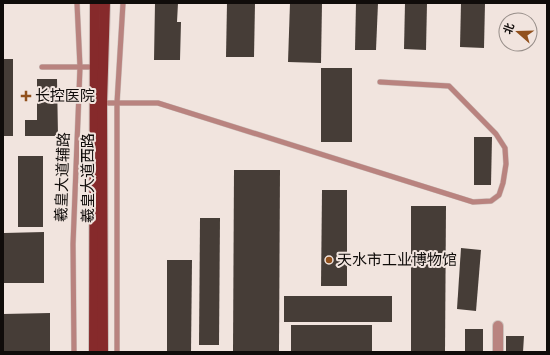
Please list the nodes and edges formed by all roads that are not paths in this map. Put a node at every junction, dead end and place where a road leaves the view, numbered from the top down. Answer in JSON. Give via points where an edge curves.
{"nodes":[{"id":1,"x":77,"y":3,"type":"edge"},
{"id":2,"x":95,"y":3,"type":"edge"},
{"id":3,"x":104,"y":3,"type":"edge"},
{"id":4,"x":123,"y":3,"type":"edge"},
{"id":5,"x":80,"y":66,"type":"junction"},
{"id":6,"x":42,"y":67,"type":"dead end"},
{"id":7,"x":95,"y":67,"type":"junction"},
{"id":8,"x":380,"y":82,"type":"dead end"},
{"id":9,"x":117,"y":103,"type":"junction"},
{"id":10,"x":102,"y":104,"type":"junction"},
{"id":11,"x":498,"y":326,"type":"dead end"},
{"id":12,"x":74,"y":352,"type":"edge"},
{"id":13,"x":94,"y":352,"type":"edge"},
{"id":14,"x":104,"y":352,"type":"edge"},
{"id":15,"x":117,"y":352,"type":"edge"},
{"id":16,"x":498,"y":352,"type":"edge"}],
"edges":[{"from":1,"to":5,"type":"lane","name":"羲皇大道辅路"},
{"from":2,"to":7,"type":"main road","name":"羲皇大道西路"},
{"from":3,"to":10,"type":"main road","name":"羲皇大道西路"},
{"from":4,"to":9,"type":"lane"},
{"from":5,"to":6,"type":"lane"},
{"from":5,"to":7,"type":"lane"},
{"from":5,"to":12,"type":"lane","name":"羲皇大道辅路","via":[[73,244]]},
{"from":7,"to":13,"type":"main road","name":"羲皇大道西路"},
{"from":8,"to":9,"type":"lane","via":[[449,86],[496,134],[505,148],[506,164],[499,194],[491,202],[473,202],[158,103]]},
{"from":9,"to":10,"type":"lane"},
{"from":9,"to":15,"type":"lane"},
{"from":10,"to":14,"type":"main road","name":"羲皇大道西路"},
{"from":11,"to":16,"type":"street"}]}
